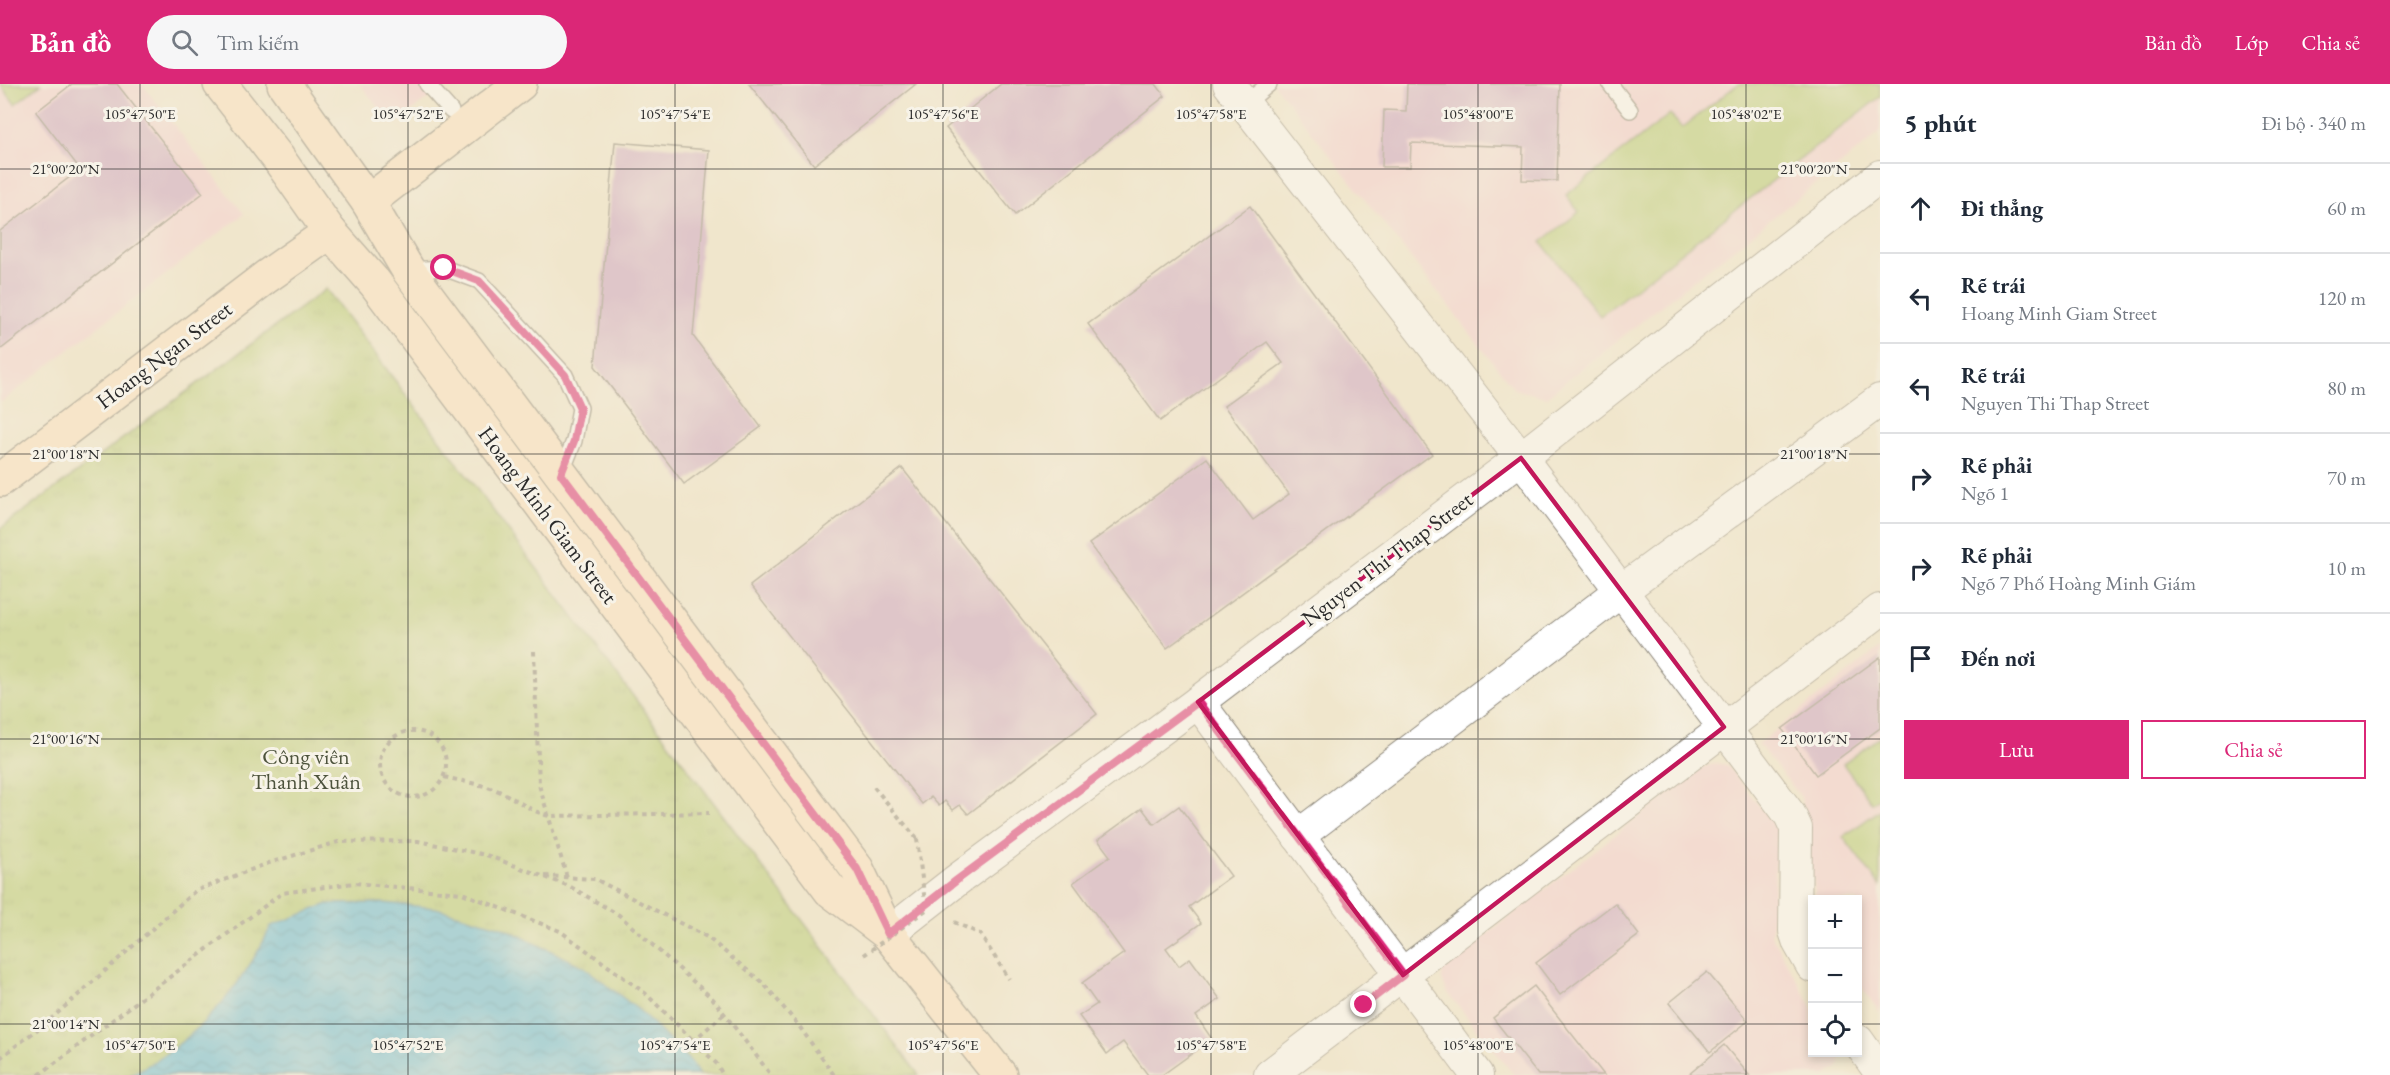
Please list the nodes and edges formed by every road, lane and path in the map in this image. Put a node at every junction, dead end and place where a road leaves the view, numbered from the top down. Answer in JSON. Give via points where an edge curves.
{"nodes":[{"id":1,"x":220,"y":84,"type":"edge"},
{"id":2,"x":284,"y":84,"type":"edge"},
{"id":3,"x":427,"y":84,"type":"edge"},
{"id":4,"x":520,"y":84,"type":"edge"},
{"id":5,"x":1269,"y":84,"type":"edge"},
{"id":6,"x":1610,"y":84,"type":"edge"},
{"id":7,"x":1237,"y":94,"type":"edge"},
{"id":8,"x":1630,"y":110,"type":"dead end"},
{"id":9,"x":451,"y":111,"type":"dead end"},
{"id":10,"x":1880,"y":176,"type":"edge"},
{"id":11,"x":368,"y":202,"type":"junction"},
{"id":12,"x":330,"y":232,"type":"junction"},
{"id":13,"x":408,"y":270,"type":"junction"},
{"id":14,"x":1880,"y":400,"type":"edge"},
{"id":15,"x":1521,"y":458,"type":"junction"},
{"id":16,"x":561,"y":474,"type":"junction"},
{"id":17,"x":0,"y":480,"type":"edge"},
{"id":18,"x":1621,"y":591,"type":"junction"},
{"id":19,"x":1880,"y":610,"type":"edge"},
{"id":20,"x":534,"y":651,"type":"dead end"},
{"id":21,"x":1198,"y":702,"type":"junction"},
{"id":22,"x":1724,"y":727,"type":"junction"},
{"id":23,"x":444,"y":777,"type":"junction"},
{"id":24,"x":874,"y":787,"type":"dead end"},
{"id":25,"x":709,"y":813,"type":"dead end"},
{"id":26,"x":549,"y":816,"type":"junction"},
{"id":27,"x":1298,"y":836,"type":"junction"},
{"id":28,"x":540,"y":875,"type":"junction"},
{"id":29,"x":567,"y":877,"type":"junction"},
{"id":30,"x":888,"y":934,"type":"junction"},
{"id":31,"x":980,"y":934,"type":"dead end"},
{"id":32,"x":864,"y":956,"type":"dead end"},
{"id":33,"x":1808,"y":959,"type":"edge"},
{"id":34,"x":1403,"y":975,"type":"junction"},
{"id":35,"x":1009,"y":979,"type":"dead end"},
{"id":36,"x":725,"y":1013,"type":"junction"},
{"id":37,"x":693,"y":1041,"type":"junction"},
{"id":38,"x":1862,"y":1048,"type":"edge"},
{"id":39,"x":0,"y":1058,"type":"edge"},
{"id":40,"x":1880,"y":1072,"type":"edge"},
{"id":41,"x":39,"y":1075,"type":"edge"},
{"id":42,"x":723,"y":1075,"type":"edge"},
{"id":43,"x":771,"y":1075,"type":"edge"},
{"id":44,"x":834,"y":1075,"type":"edge"},
{"id":45,"x":999,"y":1075,"type":"edge"},
{"id":46,"x":1270,"y":1075,"type":"edge"},
{"id":47,"x":1477,"y":1075,"type":"edge"}],
"edges":[{"from":1,"to":12,"type":"street","name":"Hoang Minh Giam Street"},
{"from":2,"to":11,"type":"street","name":"Hoang Minh Giam Street"},
{"from":3,"to":9,"type":"lane"},
{"from":4,"to":11,"type":"street"},
{"from":5,"to":7,"type":"lane"},
{"from":6,"to":8,"type":"lane"},
{"from":7,"to":15,"type":"street"},
{"from":10,"to":15,"type":"street","name":"Nguyen Thi Thap Street"},
{"from":11,"to":13,"type":"street","name":"Hoang Minh Giam Street"},
{"from":12,"to":17,"type":"street","name":"Hoang Ngan Street"},
{"from":12,"to":30,"type":"street","name":"Hoang Minh Giam Street","via":[[375,283],[830,890]]},
{"from":13,"to":16,"type":"street","name":"Hoang Minh Giam Street"},
{"from":13,"to":16,"type":"lane","via":[[444,268],[479,281],[565,375],[580,408],[574,441]]},
{"from":14,"to":18,"type":"street"},
{"from":15,"to":18,"type":"street"},
{"from":15,"to":21,"type":"street","name":"Nguyen Thi Thap Street"},
{"from":16,"to":30,"type":"street","name":"Hoang Minh Giam Street","via":[[857,869]]},
{"from":18,"to":22,"type":"street"},
{"from":18,"to":27,"type":"street"},
{"from":19,"to":22,"type":"street"},
{"from":20,"to":26,"type":"path","via":[[539,785]]},
{"from":21,"to":27,"type":"street"},
{"from":21,"to":30,"type":"street","name":"Nguyen Thi Thap Street"},
{"from":22,"to":33,"type":"street","via":[[1796,828],[1795,931]]},
{"from":22,"to":34,"type":"street"},
{"from":23,"to":23,"type":"path","via":[[423,796],[400,795],[383,780],[379,758],[391,738],[400,733],[421,732],[431,736],[444,752]]},
{"from":23,"to":26,"type":"path","via":[[506,794],[528,810]]},
{"from":24,"to":32,"type":"path","bridge":true,"via":[[917,839],[926,910]]},
{"from":25,"to":26,"type":"path"},
{"from":26,"to":29,"type":"path"},
{"from":27,"to":34,"type":"street"},
{"from":28,"to":29,"type":"path"},
{"from":28,"to":36,"type":"path","via":[[569,886],[619,915]]},
{"from":28,"to":39,"type":"path","via":[[486,855],[418,841],[338,842],[269,863],[195,891]]},
{"from":29,"to":44,"type":"path","via":[[595,879],[707,938],[764,984]]},
{"from":30,"to":45,"type":"street","name":"Hoang Minh Giam Street"},
{"from":31,"to":35,"type":"path"},
{"from":34,"to":46,"type":"street"},
{"from":34,"to":47,"type":"street"},
{"from":36,"to":37,"type":"path"},
{"from":36,"to":43,"type":"path"},
{"from":37,"to":41,"type":"path","via":[[645,993],[560,931],[462,893],[354,883],[282,893]]},
{"from":37,"to":42,"type":"path"},
{"from":38,"to":40,"type":"street"}]}
